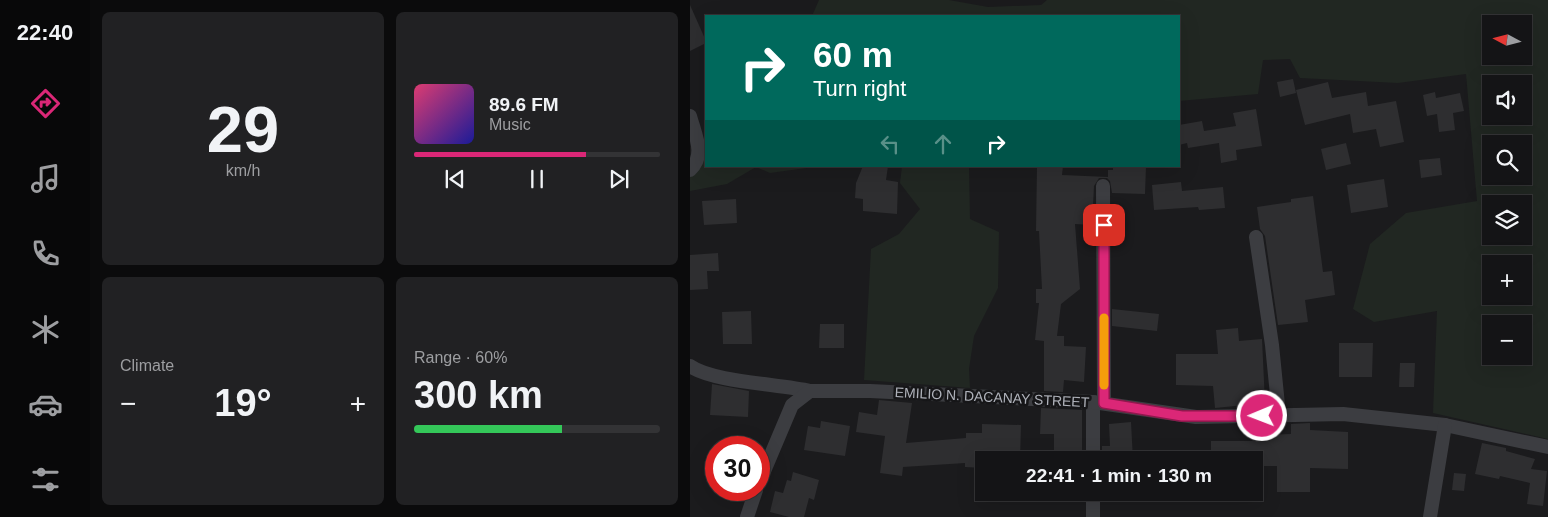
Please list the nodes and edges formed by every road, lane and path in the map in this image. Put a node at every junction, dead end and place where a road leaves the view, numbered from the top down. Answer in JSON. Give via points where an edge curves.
{"nodes":[{"id":1,"x":690,"y":116,"type":"edge"},
{"id":2,"x":690,"y":170,"type":"edge"},
{"id":3,"x":1104,"y":186,"type":"dead end"},
{"id":4,"x":1256,"y":237,"type":"dead end"},
{"id":5,"x":690,"y":366,"type":"edge"},
{"id":6,"x":810,"y":391,"type":"junction"},
{"id":7,"x":1098,"y":402,"type":"junction"},
{"id":8,"x":1278,"y":415,"type":"junction"},
{"id":9,"x":1445,"y":425,"type":"junction"},
{"id":10,"x":1548,"y":447,"type":"edge"},
{"id":11,"x":1094,"y":451,"type":"edge"},
{"id":12,"x":770,"y":457,"type":"edge"},
{"id":13,"x":752,"y":501,"type":"edge"},
{"id":14,"x":1093,"y":501,"type":"edge"},
{"id":15,"x":747,"y":517,"type":"edge"},
{"id":16,"x":1093,"y":517,"type":"edge"},
{"id":17,"x":1430,"y":517,"type":"edge"}],
"edges":[{"from":1,"to":2,"type":"street","via":[[699,153]]},
{"from":3,"to":7,"type":"street"},
{"from":4,"to":8,"type":"street","via":[[1272,345]]},
{"from":5,"to":6,"type":"street","name":"EMILIO N. DACANAY STREET","via":[[709,375]]},
{"from":6,"to":7,"type":"street","name":"EMILIO N. DACANAY STREET"},
{"from":6,"to":12,"type":"street","via":[[792,405]]},
{"from":7,"to":8,"type":"street","name":"EMILIO N. DACANAY STREET","via":[[1196,417]]},
{"from":7,"to":11,"type":"street"},
{"from":8,"to":9,"type":"street","name":"EMILIO N. DACANAY STREET","via":[[1343,414]]},
{"from":9,"to":10,"type":"street","name":"EMILIO N. DACANAY STREET"},
{"from":9,"to":17,"type":"street"},
{"from":13,"to":15,"type":"street"},
{"from":14,"to":16,"type":"street"}]}
